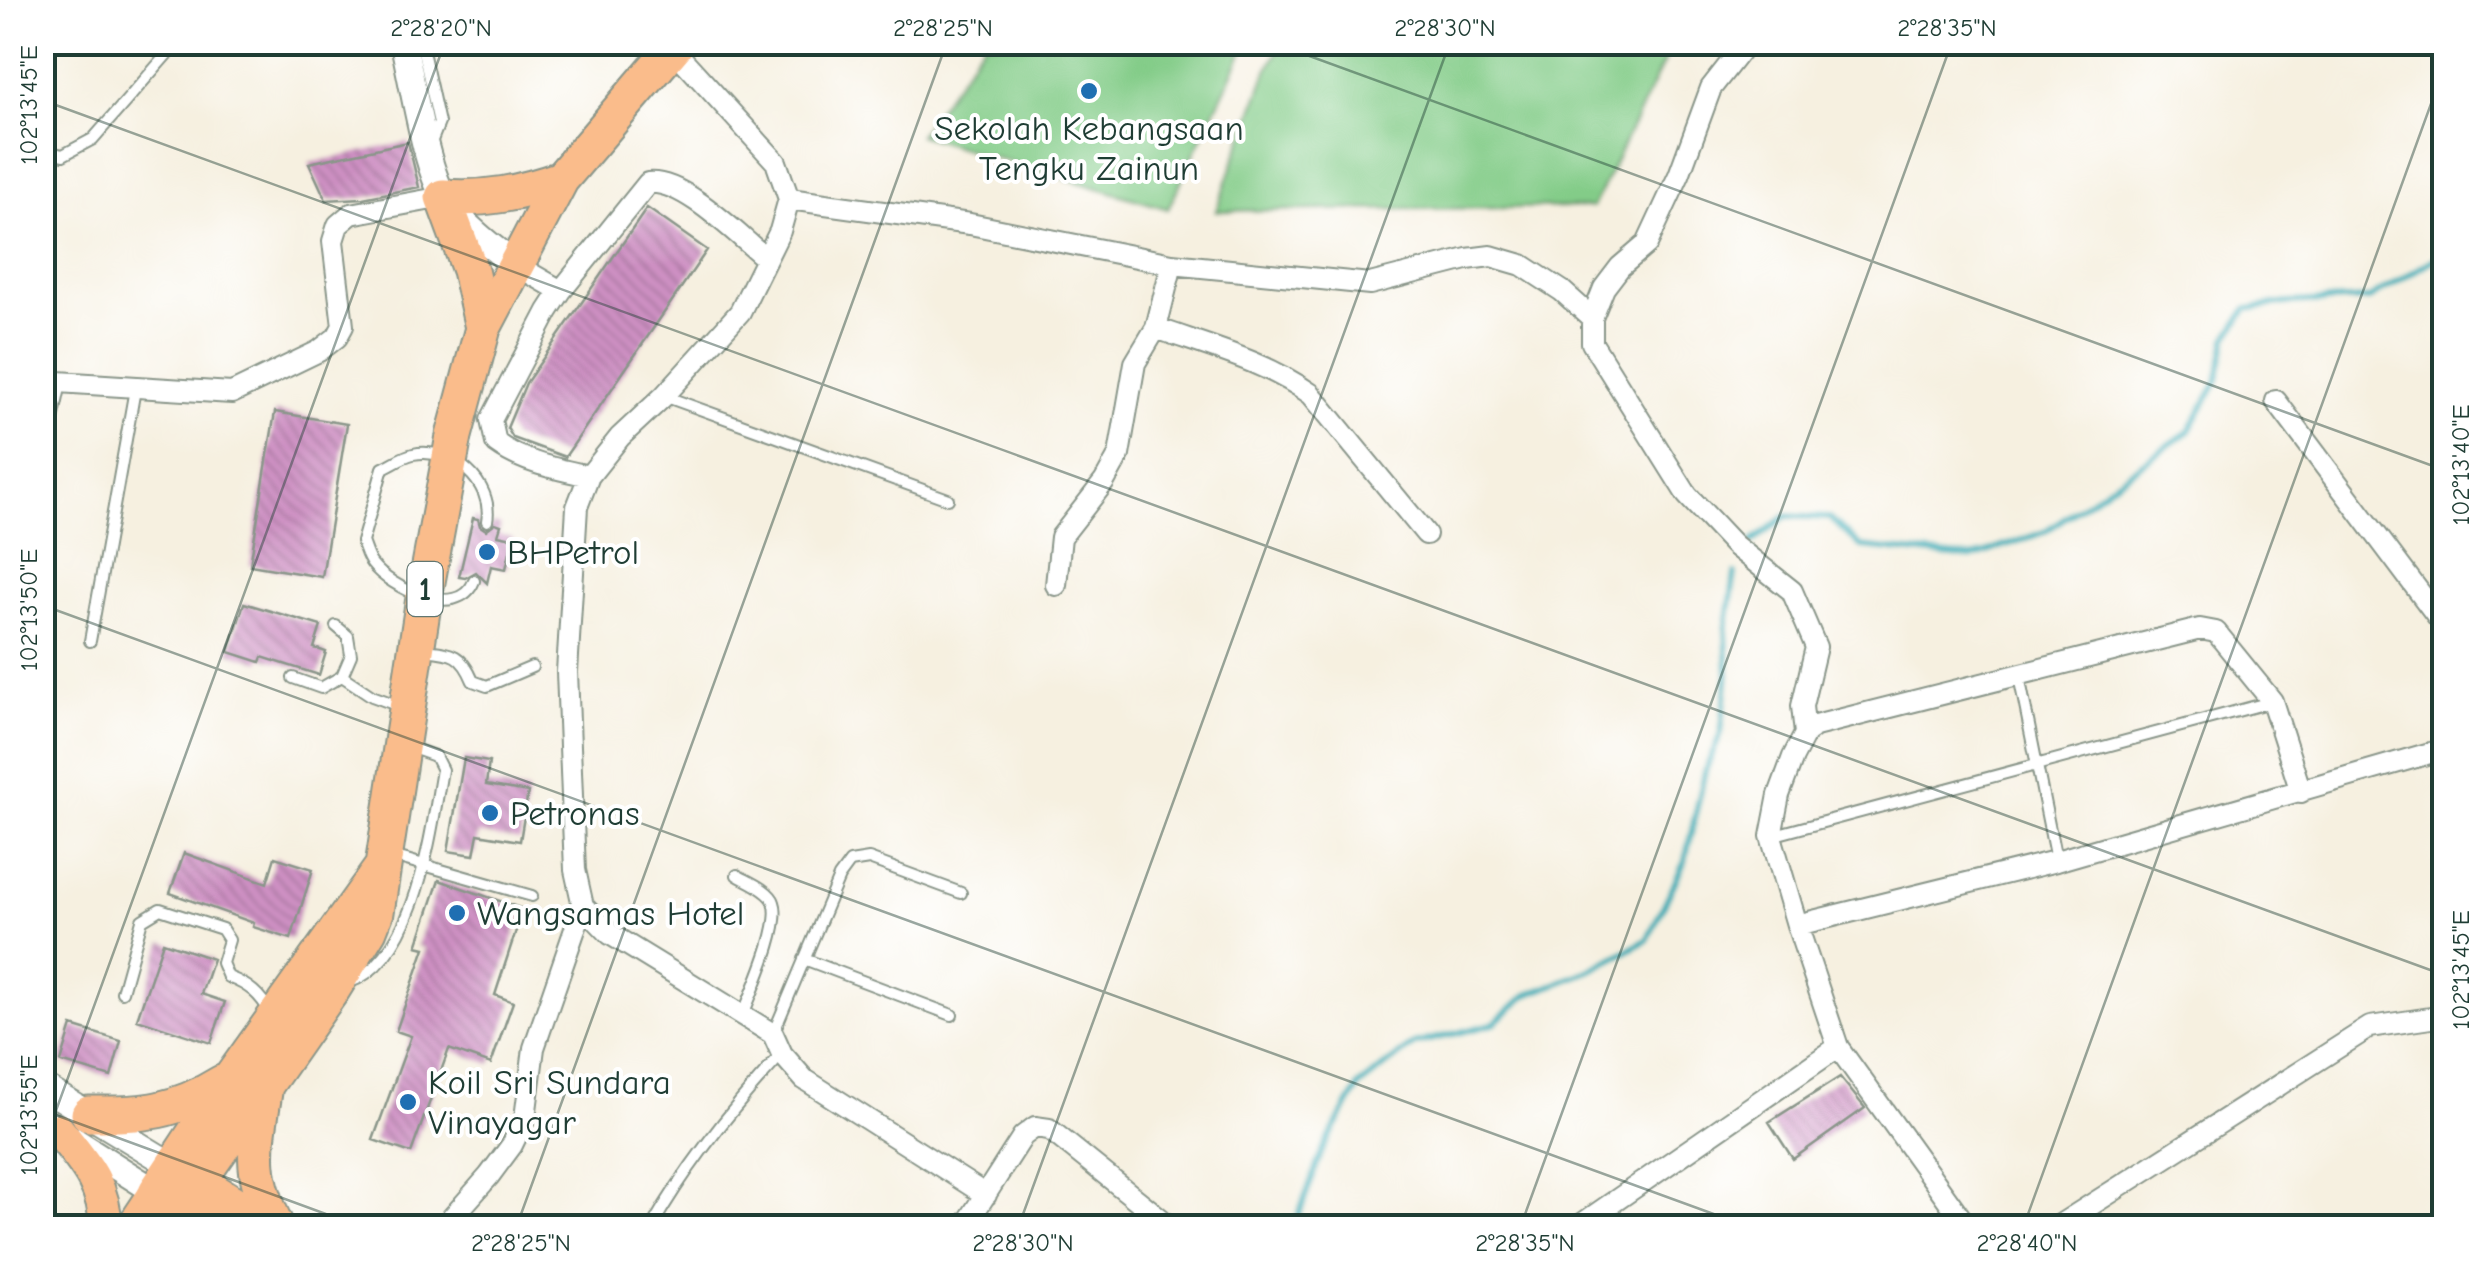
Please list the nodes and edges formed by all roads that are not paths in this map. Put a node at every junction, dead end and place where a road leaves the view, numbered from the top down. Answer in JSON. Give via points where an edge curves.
{"nodes":[{"id":1,"x":172,"y":42,"type":"edge"},
{"id":2,"x":403,"y":42,"type":"edge"},
{"id":3,"x":422,"y":42,"type":"edge"},
{"id":4,"x":1747,"y":42,"type":"edge"},
{"id":5,"x":675,"y":46,"type":"edge"},
{"id":6,"x":42,"y":150,"type":"edge"},
{"id":7,"x":428,"y":152,"type":"junction"},
{"id":8,"x":561,"y":179,"type":"junction"},
{"id":9,"x":443,"y":198,"type":"junction"},
{"id":10,"x":790,"y":199,"type":"junction"},
{"id":11,"x":766,"y":258,"type":"junction"},
{"id":12,"x":514,"y":264,"type":"junction"},
{"id":13,"x":1172,"y":264,"type":"junction"},
{"id":14,"x":560,"y":290,"type":"junction"},
{"id":15,"x":1592,"y":318,"type":"junction"},
{"id":16,"x":483,"y":328,"type":"junction"},
{"id":17,"x":1156,"y":328,"type":"junction"},
{"id":18,"x":52,"y":382,"type":"edge"},
{"id":19,"x":135,"y":388,"type":"junction"},
{"id":20,"x":664,"y":396,"type":"junction"},
{"id":21,"x":2276,"y":401,"type":"dead end"},
{"id":22,"x":450,"y":459,"type":"junction"},
{"id":23,"x":42,"y":472,"type":"edge"},
{"id":24,"x":589,"y":476,"type":"junction"},
{"id":25,"x":948,"y":498,"type":"dead end"},
{"id":26,"x":487,"y":521,"type":"dead end"},
{"id":27,"x":1426,"y":534,"type":"dead end"},
{"id":28,"x":474,"y":580,"type":"dead end"},
{"id":29,"x":1056,"y":585,"type":"dead end"},
{"id":30,"x":424,"y":598,"type":"junction"},
{"id":31,"x":2444,"y":625,"type":"edge"},
{"id":32,"x":336,"y":626,"type":"dead end"},
{"id":33,"x":90,"y":641,"type":"dead end"},
{"id":34,"x":416,"y":649,"type":"junction"},
{"id":35,"x":532,"y":667,"type":"dead end"},
{"id":36,"x":342,"y":676,"type":"junction"},
{"id":37,"x":2019,"y":676,"type":"junction"},
{"id":38,"x":293,"y":678,"type":"dead end"},
{"id":39,"x":2272,"y":701,"type":"junction"},
{"id":40,"x":408,"y":709,"type":"junction"},
{"id":41,"x":1805,"y":734,"type":"junction"},
{"id":42,"x":401,"y":744,"type":"junction"},
{"id":43,"x":2444,"y":749,"type":"edge"},
{"id":44,"x":2037,"y":765,"type":"junction"},
{"id":45,"x":2301,"y":792,"type":"junction"},
{"id":46,"x":1771,"y":836,"type":"junction"},
{"id":47,"x":382,"y":861,"type":"junction"},
{"id":48,"x":2056,"y":861,"type":"junction"},
{"id":49,"x":424,"y":865,"type":"junction"},
{"id":50,"x":737,"y":874,"type":"dead end"},
{"id":51,"x":961,"y":893,"type":"dead end"},
{"id":52,"x":532,"y":896,"type":"dead end"},
{"id":53,"x":583,"y":906,"type":"junction"},
{"id":54,"x":1797,"y":924,"type":"junction"},
{"id":55,"x":804,"y":959,"type":"junction"},
{"id":56,"x":333,"y":988,"type":"junction"},
{"id":57,"x":122,"y":992,"type":"dead end"},
{"id":58,"x":952,"y":1015,"type":"dead end"},
{"id":59,"x":743,"y":1016,"type":"junction"},
{"id":60,"x":2444,"y":1016,"type":"edge"},
{"id":61,"x":274,"y":1019,"type":"junction"},
{"id":62,"x":778,"y":1044,"type":"junction"},
{"id":63,"x":1838,"y":1047,"type":"junction"},
{"id":64,"x":248,"y":1082,"type":"junction"},
{"id":65,"x":42,"y":1086,"type":"edge"},
{"id":66,"x":56,"y":1124,"type":"edge"},
{"id":67,"x":175,"y":1195,"type":"edge"},
{"id":68,"x":986,"y":1195,"type":"junction"},
{"id":69,"x":106,"y":1228,"type":"edge"},
{"id":70,"x":132,"y":1228,"type":"edge"},
{"id":71,"x":212,"y":1228,"type":"edge"},
{"id":72,"x":275,"y":1228,"type":"edge"},
{"id":73,"x":443,"y":1228,"type":"edge"},
{"id":74,"x":651,"y":1228,"type":"edge"},
{"id":75,"x":964,"y":1228,"type":"edge"},
{"id":76,"x":1172,"y":1228,"type":"edge"},
{"id":77,"x":1576,"y":1228,"type":"edge"},
{"id":78,"x":1968,"y":1228,"type":"edge"},
{"id":79,"x":2056,"y":1228,"type":"edge"}],
"edges":[{"from":1,"to":6,"type":"lane","via":[[93,138],[63,155]]},
{"from":2,"to":7,"type":"street"},
{"from":3,"to":7,"type":"lane","via":[[439,124]]},
{"from":4,"to":15,"type":"street","via":[[1710,88],[1647,244],[1604,288]]},
{"from":5,"to":8,"type":"highway","number":"1"},
{"from":5,"to":10,"type":"street","via":[[776,162]]},
{"from":7,"to":9,"type":"street"},
{"from":8,"to":9,"type":"highway","via":[[518,194]]},
{"from":8,"to":12,"type":"highway","number":"1"},
{"from":9,"to":12,"type":"street"},
{"from":9,"to":16,"type":"highway"},
{"from":9,"to":19,"type":"street","via":[[351,214],[338,225],[332,240],[343,326],[319,351],[232,394]]},
{"from":10,"to":11,"type":"street"},
{"from":10,"to":13,"type":"street","via":[[970,224]]},
{"from":11,"to":14,"type":"street","via":[[680,189],[648,184]]},
{"from":11,"to":20,"type":"street","via":[[740,312]]},
{"from":12,"to":14,"type":"street"},
{"from":12,"to":16,"type":"highway","number":"1"},
{"from":13,"to":15,"type":"street","via":[[1370,284],[1491,256],[1522,266]]},
{"from":13,"to":17,"type":"street"},
{"from":14,"to":24,"type":"street","via":[[492,420],[496,443],[510,453]]},
{"from":15,"to":41,"type":"street","via":[[1592,343],[1687,494],[1734,546],[1792,591],[1816,646],[1802,706]]},
{"from":16,"to":22,"type":"highway","number":"1"},
{"from":17,"to":27,"type":"street","via":[[1261,365],[1310,394]]},
{"from":17,"to":29,"type":"street","via":[[1135,363],[1112,470],[1062,537]]},
{"from":18,"to":19,"type":"street"},
{"from":18,"to":23,"type":"lane"},
{"from":19,"to":33,"type":"lane"},
{"from":20,"to":24,"type":"street"},
{"from":20,"to":25,"type":"lane"},
{"from":21,"to":31,"type":"street"},
{"from":22,"to":26,"type":"lane","via":[[471,471],[490,506]]},
{"from":22,"to":30,"type":"highway","number":"1"},
{"from":22,"to":30,"type":"lane","via":[[416,454],[383,468],[362,542],[372,564]]},
{"from":24,"to":53,"type":"street","via":[[577,508],[567,672]]},
{"from":28,"to":30,"type":"lane","via":[[452,600]]},
{"from":30,"to":34,"type":"highway","number":"1"},
{"from":32,"to":36,"type":"lane","via":[[348,636],[351,654]]},
{"from":34,"to":35,"type":"lane","via":[[450,653],[465,662],[473,681],[487,686]]},
{"from":34,"to":40,"type":"highway","number":"1"},
{"from":36,"to":38,"type":"lane","via":[[320,688]]},
{"from":36,"to":40,"type":"lane"},
{"from":37,"to":39,"type":"street","via":[[2200,629],[2216,632]]},
{"from":37,"to":41,"type":"street","via":[[1815,726]]},
{"from":37,"to":44,"type":"lane"},
{"from":39,"to":44,"type":"lane"},
{"from":39,"to":45,"type":"street"},
{"from":40,"to":42,"type":"highway","number":"1"},
{"from":41,"to":46,"type":"street"},
{"from":42,"to":47,"type":"highway","number":"1"},
{"from":42,"to":49,"type":"lane","via":[[435,756],[442,770]]},
{"from":43,"to":45,"type":"street"},
{"from":44,"to":46,"type":"lane"},
{"from":44,"to":48,"type":"lane"},
{"from":45,"to":48,"type":"street"},
{"from":46,"to":54,"type":"street"},
{"from":47,"to":49,"type":"lane"},
{"from":47,"to":56,"type":"highway","number":"1","via":[[376,912]]},
{"from":47,"to":61,"type":"highway","number":"1"},
{"from":48,"to":54,"type":"street"},
{"from":49,"to":52,"type":"lane"},
{"from":49,"to":56,"type":"lane","via":[[388,952],[359,979]]},
{"from":50,"to":59,"type":"lane","via":[[775,904]]},
{"from":51,"to":55,"type":"lane","via":[[869,859],[850,862]]},
{"from":53,"to":59,"type":"street","via":[[610,934]]},
{"from":53,"to":73,"type":"street","via":[[534,1048],[524,1118],[490,1176]]},
{"from":54,"to":63,"type":"street"},
{"from":55,"to":58,"type":"lane"},
{"from":55,"to":62,"type":"lane"},
{"from":56,"to":64,"type":"highway","number":"1"},
{"from":57,"to":61,"type":"lane","via":[[142,920],[160,909],[222,929],[229,940],[222,963],[228,977],[261,996]]},
{"from":59,"to":62,"type":"street"},
{"from":60,"to":79,"type":"street","via":[[2370,1027]]},
{"from":61,"to":64,"type":"highway","number":"1"},
{"from":62,"to":68,"type":"street","via":[[804,1079]]},
{"from":62,"to":74,"type":"lane"},
{"from":63,"to":77,"type":"street"},
{"from":63,"to":78,"type":"street"},
{"from":64,"to":66,"type":"highway","via":[[174,1108]]},
{"from":64,"to":67,"type":"highway","number":"1"},
{"from":64,"to":72,"type":"highway","via":[[256,1179]]},
{"from":65,"to":66,"type":"street"},
{"from":66,"to":67,"type":"street"},
{"from":66,"to":69,"type":"main road","via":[[96,1179]]},
{"from":67,"to":70,"type":"main road"},
{"from":67,"to":71,"type":"highway"},
{"from":67,"to":72,"type":"highway"},
{"from":68,"to":75,"type":"street"},
{"from":68,"to":76,"type":"street","via":[[1023,1136],[1035,1127],[1049,1128]]}]}
